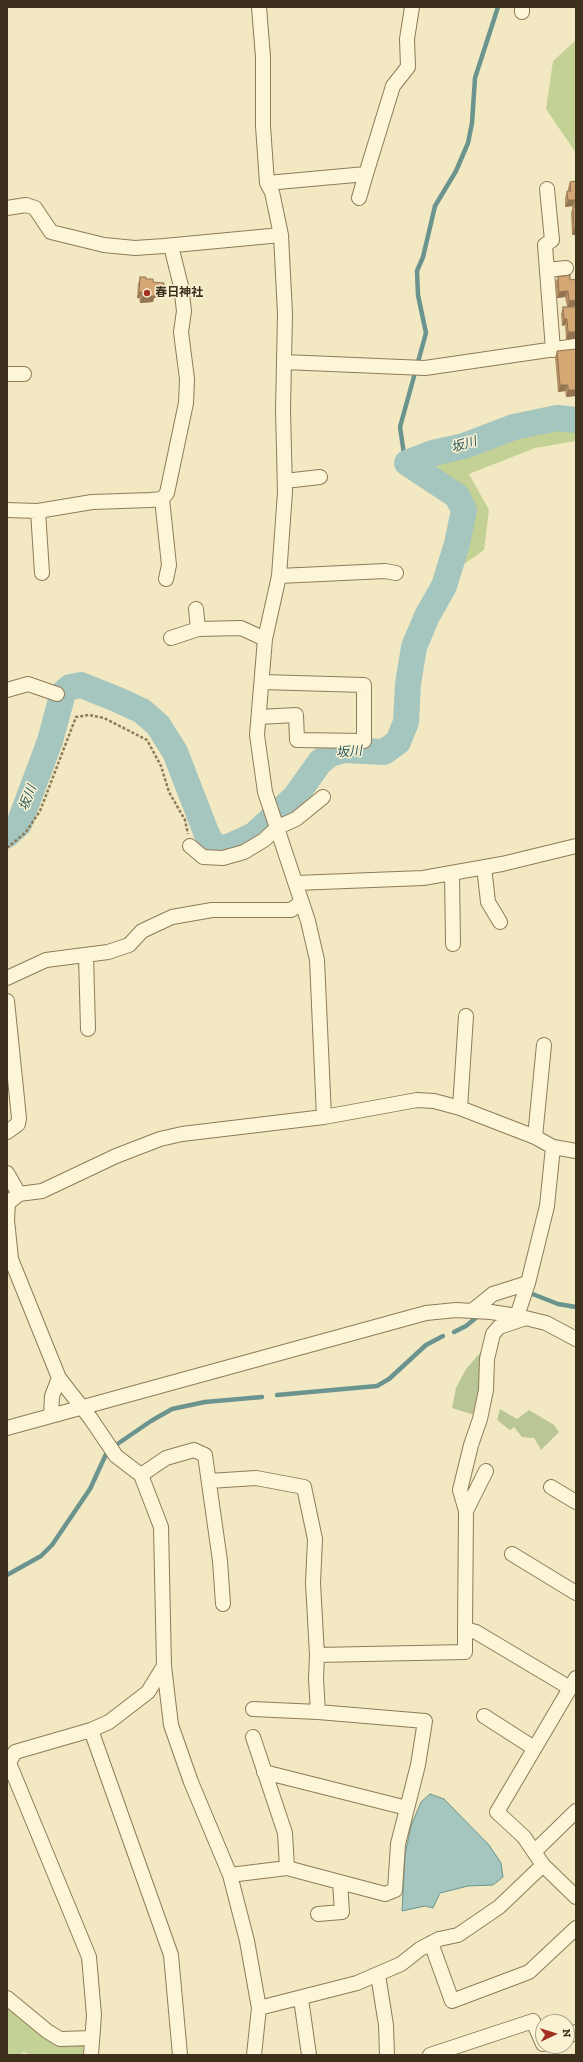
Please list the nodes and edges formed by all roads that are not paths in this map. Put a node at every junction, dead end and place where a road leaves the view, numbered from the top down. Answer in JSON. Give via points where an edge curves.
{"nodes":[{"id":1,"x":259,"y":7,"type":"edge"},
{"id":2,"x":412,"y":7,"type":"edge"},
{"id":3,"x":366,"y":174,"type":"junction"},
{"id":4,"x":267,"y":183,"type":"junction"},
{"id":5,"x":547,"y":189,"type":"dead end"},
{"id":6,"x":359,"y":198,"type":"dead end"},
{"id":7,"x":7,"y":208,"type":"edge"},
{"id":8,"x":281,"y":235,"type":"junction"},
{"id":9,"x":171,"y":246,"type":"junction"},
{"id":10,"x":566,"y":268,"type":"dead end"},
{"id":11,"x":547,"y":270,"type":"junction"},
{"id":12,"x":576,"y":346,"type":"edge"},
{"id":13,"x":553,"y":350,"type":"junction"},
{"id":14,"x":284,"y":362,"type":"junction"},
{"id":15,"x":7,"y":374,"type":"edge"},
{"id":16,"x":24,"y":374,"type":"dead end"},
{"id":17,"x":320,"y":477,"type":"dead end"},
{"id":18,"x":285,"y":481,"type":"junction"},
{"id":19,"x":162,"y":498,"type":"junction"},
{"id":20,"x":7,"y":510,"type":"edge"},
{"id":21,"x":38,"y":511,"type":"junction"},
{"id":22,"x":42,"y":573,"type":"dead end"},
{"id":23,"x":396,"y":573,"type":"dead end"},
{"id":24,"x":279,"y":576,"type":"junction"},
{"id":25,"x":166,"y":579,"type":"dead end"},
{"id":26,"x":196,"y":608,"type":"dead end"},
{"id":27,"x":198,"y":629,"type":"junction"},
{"id":28,"x":171,"y":638,"type":"dead end"},
{"id":29,"x":266,"y":639,"type":"junction"},
{"id":30,"x":262,"y":682,"type":"junction"},
{"id":31,"x":7,"y":690,"type":"edge"},
{"id":32,"x":57,"y":694,"type":"dead end"},
{"id":33,"x":259,"y":717,"type":"junction"},
{"id":34,"x":323,"y":797,"type":"dead end"},
{"id":35,"x":277,"y":824,"type":"junction"},
{"id":36,"x":190,"y":846,"type":"road end"},
{"id":37,"x":576,"y":846,"type":"edge"},
{"id":38,"x":484,"y":867,"type":"junction"},
{"id":39,"x":452,"y":873,"type":"junction"},
{"id":40,"x":296,"y":883,"type":"junction"},
{"id":41,"x":302,"y":902,"type":"junction"},
{"id":42,"x":500,"y":922,"type":"dead end"},
{"id":43,"x":453,"y":944,"type":"dead end"},
{"id":44,"x":86,"y":955,"type":"junction"},
{"id":45,"x":7,"y":978,"type":"edge"},
{"id":46,"x":7,"y":1001,"type":"edge"},
{"id":47,"x":466,"y":1016,"type":"dead end"},
{"id":48,"x":88,"y":1029,"type":"dead end"},
{"id":49,"x":544,"y":1045,"type":"dead end"},
{"id":50,"x":460,"y":1108,"type":"junction"},
{"id":51,"x":324,"y":1117,"type":"junction"},
{"id":52,"x":7,"y":1132,"type":"edge"},
{"id":53,"x":535,"y":1137,"type":"junction"},
{"id":54,"x":553,"y":1147,"type":"junction"},
{"id":55,"x":576,"y":1151,"type":"edge"},
{"id":56,"x":7,"y":1173,"type":"edge"},
{"id":57,"x":19,"y":1194,"type":"junction"},
{"id":58,"x":528,"y":1283,"type":"junction"},
{"id":59,"x":472,"y":1310,"type":"junction"},
{"id":60,"x":521,"y":1317,"type":"junction"},
{"id":61,"x":576,"y":1339,"type":"edge"},
{"id":62,"x":59,"y":1378,"type":"junction"},
{"id":63,"x":81,"y":1408,"type":"junction"},
{"id":64,"x":51,"y":1416,"type":"junction"},
{"id":65,"x":7,"y":1428,"type":"edge"},
{"id":66,"x":486,"y":1471,"type":"dead end"},
{"id":67,"x":141,"y":1475,"type":"junction"},
{"id":68,"x":464,"y":1475,"type":"junction"},
{"id":69,"x":209,"y":1481,"type":"junction"},
{"id":70,"x":478,"y":1486,"type":"junction"},
{"id":71,"x":551,"y":1487,"type":"dead end"},
{"id":72,"x":576,"y":1502,"type":"edge"},
{"id":73,"x":466,"y":1511,"type":"junction"},
{"id":74,"x":512,"y":1554,"type":"dead end"},
{"id":75,"x":576,"y":1593,"type":"edge"},
{"id":76,"x":223,"y":1604,"type":"dead end"},
{"id":77,"x":465,"y":1629,"type":"junction"},
{"id":78,"x":317,"y":1655,"type":"junction"},
{"id":79,"x":164,"y":1666,"type":"junction"},
{"id":80,"x":573,"y":1683,"type":"edge"},
{"id":81,"x":253,"y":1709,"type":"dead end"},
{"id":82,"x":318,"y":1712,"type":"junction"},
{"id":83,"x":484,"y":1716,"type":"dead end"},
{"id":84,"x":91,"y":1730,"type":"junction"},
{"id":85,"x":253,"y":1737,"type":"dead end"},
{"id":86,"x":534,"y":1748,"type":"junction"},
{"id":87,"x":264,"y":1772,"type":"junction"},
{"id":88,"x":406,"y":1808,"type":"junction"},
{"id":89,"x":576,"y":1811,"type":"edge"},
{"id":90,"x":535,"y":1851,"type":"junction"},
{"id":91,"x":543,"y":1865,"type":"junction"},
{"id":92,"x":288,"y":1868,"type":"junction"},
{"id":93,"x":230,"y":1875,"type":"junction"},
{"id":94,"x":340,"y":1882,"type":"junction"},
{"id":95,"x":576,"y":1897,"type":"edge"},
{"id":96,"x":318,"y":1914,"type":"dead end"},
{"id":97,"x":576,"y":1928,"type":"edge"},
{"id":98,"x":431,"y":1944,"type":"junction"},
{"id":99,"x":378,"y":1975,"type":"junction"},
{"id":100,"x":7,"y":1998,"type":"edge"},
{"id":101,"x":301,"y":1998,"type":"junction"},
{"id":102,"x":259,"y":2008,"type":"junction"},
{"id":103,"x":535,"y":2026,"type":"edge"},
{"id":104,"x":92,"y":2038,"type":"junction"},
{"id":105,"x":91,"y":2055,"type":"edge"},
{"id":106,"x":180,"y":2055,"type":"edge"},
{"id":107,"x":254,"y":2055,"type":"edge"},
{"id":108,"x":309,"y":2055,"type":"edge"},
{"id":109,"x":388,"y":2055,"type":"edge"},
{"id":110,"x":430,"y":2055,"type":"edge"}],
"edges":[{"from":1,"to":4,"type":"street"},
{"from":2,"to":3,"type":"street","via":[[407,39],[408,67],[393,86]]},
{"from":3,"to":4,"type":"street"},
{"from":3,"to":6,"type":"street"},
{"from":4,"to":8,"type":"street","via":[[272,192]]},
{"from":5,"to":11,"type":"street","via":[[552,240],[545,245]]},
{"from":7,"to":9,"type":"street","via":[[26,205],[35,208],[51,232],[68,237],[104,245],[135,248]]},
{"from":8,"to":9,"type":"street"},
{"from":8,"to":14,"type":"street","via":[[285,314]]},
{"from":9,"to":19,"type":"street","via":[[184,311],[181,332],[186,403],[167,493]]},
{"from":10,"to":11,"type":"street"},
{"from":11,"to":13,"type":"street"},
{"from":12,"to":13,"type":"street"},
{"from":13,"to":14,"type":"street","via":[[425,368]]},
{"from":14,"to":18,"type":"street"},
{"from":15,"to":16,"type":"street"},
{"from":17,"to":18,"type":"street"},
{"from":18,"to":24,"type":"street"},
{"from":19,"to":21,"type":"street","via":[[92,502]]},
{"from":19,"to":25,"type":"street","via":[[169,565]]},
{"from":20,"to":21,"type":"street"},
{"from":21,"to":22,"type":"street"},
{"from":23,"to":24,"type":"street","via":[[385,571]]},
{"from":24,"to":29,"type":"street"},
{"from":26,"to":27,"type":"street"},
{"from":27,"to":28,"type":"street"},
{"from":27,"to":29,"type":"street","via":[[241,628]]},
{"from":29,"to":30,"type":"street"},
{"from":30,"to":33,"type":"street"},
{"from":30,"to":33,"type":"street","via":[[364,684],[364,741],[297,740],[296,715]]},
{"from":31,"to":32,"type":"street","via":[[28,684]]},
{"from":33,"to":35,"type":"street","via":[[257,735],[260,764],[265,792]]},
{"from":34,"to":35,"type":"street","via":[[296,819]]},
{"from":35,"to":36,"type":"street","via":[[264,840],[244,852],[223,858],[203,857]]},
{"from":35,"to":40,"type":"street"},
{"from":37,"to":38,"type":"street"},
{"from":38,"to":39,"type":"street"},
{"from":38,"to":42,"type":"street","via":[[488,902]]},
{"from":39,"to":40,"type":"street","via":[[423,878]]},
{"from":39,"to":43,"type":"street"},
{"from":40,"to":41,"type":"street"},
{"from":41,"to":44,"type":"street","via":[[290,910],[212,910],[172,918],[142,931],[129,945],[108,952]]},
{"from":41,"to":51,"type":"street","via":[[317,960]]},
{"from":44,"to":45,"type":"street","via":[[46,960]]},
{"from":44,"to":48,"type":"street"},
{"from":46,"to":52,"type":"street","via":[[19,1118],[18,1124]]},
{"from":47,"to":50,"type":"street"},
{"from":49,"to":53,"type":"street"},
{"from":50,"to":51,"type":"street","via":[[434,1101],[417,1100]]},
{"from":50,"to":53,"type":"street"},
{"from":51,"to":57,"type":"street","via":[[175,1136],[116,1156],[42,1191]]},
{"from":53,"to":54,"type":"street"},
{"from":54,"to":55,"type":"street"},
{"from":54,"to":58,"type":"street","via":[[546,1206]]},
{"from":56,"to":57,"type":"street"},
{"from":57,"to":62,"type":"street","via":[[8,1203],[11,1259]]},
{"from":58,"to":59,"type":"street","via":[[493,1294]]},
{"from":58,"to":60,"type":"street"},
{"from":59,"to":60,"type":"street"},
{"from":59,"to":63,"type":"street","via":[[426,1313]]},
{"from":60,"to":61,"type":"street","via":[[546,1323]]},
{"from":60,"to":68,"type":"street","via":[[499,1327],[493,1334],[487,1359],[486,1390]]},
{"from":62,"to":63,"type":"street"},
{"from":62,"to":64,"type":"street","via":[[52,1396]]},
{"from":63,"to":64,"type":"street"},
{"from":63,"to":67,"type":"street","via":[[92,1419],[116,1456]]},
{"from":64,"to":65,"type":"street"},
{"from":66,"to":70,"type":"street"},
{"from":67,"to":69,"type":"street","via":[[166,1458],[194,1450],[205,1454]]},
{"from":67,"to":79,"type":"street","via":[[161,1527]]},
{"from":68,"to":70,"type":"street"},
{"from":68,"to":73,"type":"street","via":[[460,1490]]},
{"from":69,"to":76,"type":"street"},
{"from":69,"to":78,"type":"street","via":[[256,1478],[304,1487],[314,1539],[313,1583]]},
{"from":70,"to":73,"type":"street"},
{"from":71,"to":72,"type":"street"},
{"from":73,"to":77,"type":"street"},
{"from":74,"to":75,"type":"street"},
{"from":77,"to":78,"type":"street","via":[[465,1652]]},
{"from":77,"to":80,"type":"street","via":[[476,1632]]},
{"from":78,"to":82,"type":"street"},
{"from":79,"to":84,"type":"street","via":[[148,1692],[109,1722]]},
{"from":79,"to":93,"type":"street","via":[[171,1725],[190,1782]]},
{"from":80,"to":86,"type":"street"},
{"from":81,"to":82,"type":"street"},
{"from":82,"to":88,"type":"street","via":[[425,1721],[418,1765]]},
{"from":83,"to":86,"type":"street"},
{"from":84,"to":104,"type":"street","via":[[15,1752],[9,1763],[89,1957],[94,2015]]},
{"from":84,"to":106,"type":"street","via":[[171,1955]]},
{"from":85,"to":87,"type":"street"},
{"from":86,"to":90,"type":"street","via":[[498,1812]]},
{"from":87,"to":88,"type":"street"},
{"from":87,"to":92,"type":"street","via":[[285,1834]]},
{"from":88,"to":94,"type":"street","via":[[398,1844],[394,1890],[385,1894]]},
{"from":89,"to":90,"type":"street"},
{"from":90,"to":91,"type":"street"},
{"from":91,"to":95,"type":"street"},
{"from":91,"to":98,"type":"street","via":[[499,1907],[458,1934]]},
{"from":92,"to":93,"type":"street"},
{"from":92,"to":94,"type":"street"},
{"from":93,"to":102,"type":"street","via":[[247,1941]]},
{"from":94,"to":96,"type":"street","via":[[342,1912]]},
{"from":97,"to":98,"type":"street","via":[[529,1972],[452,2001]]},
{"from":98,"to":99,"type":"street","via":[[401,1964]]},
{"from":99,"to":101,"type":"street"},
{"from":99,"to":109,"type":"street"},
{"from":100,"to":104,"type":"street","via":[[47,2032],[60,2039]]},
{"from":101,"to":102,"type":"street"},
{"from":101,"to":108,"type":"street"},
{"from":102,"to":107,"type":"street"},
{"from":103,"to":110,"type":"street","via":[[533,2022]]},
{"from":104,"to":105,"type":"street"}]}
